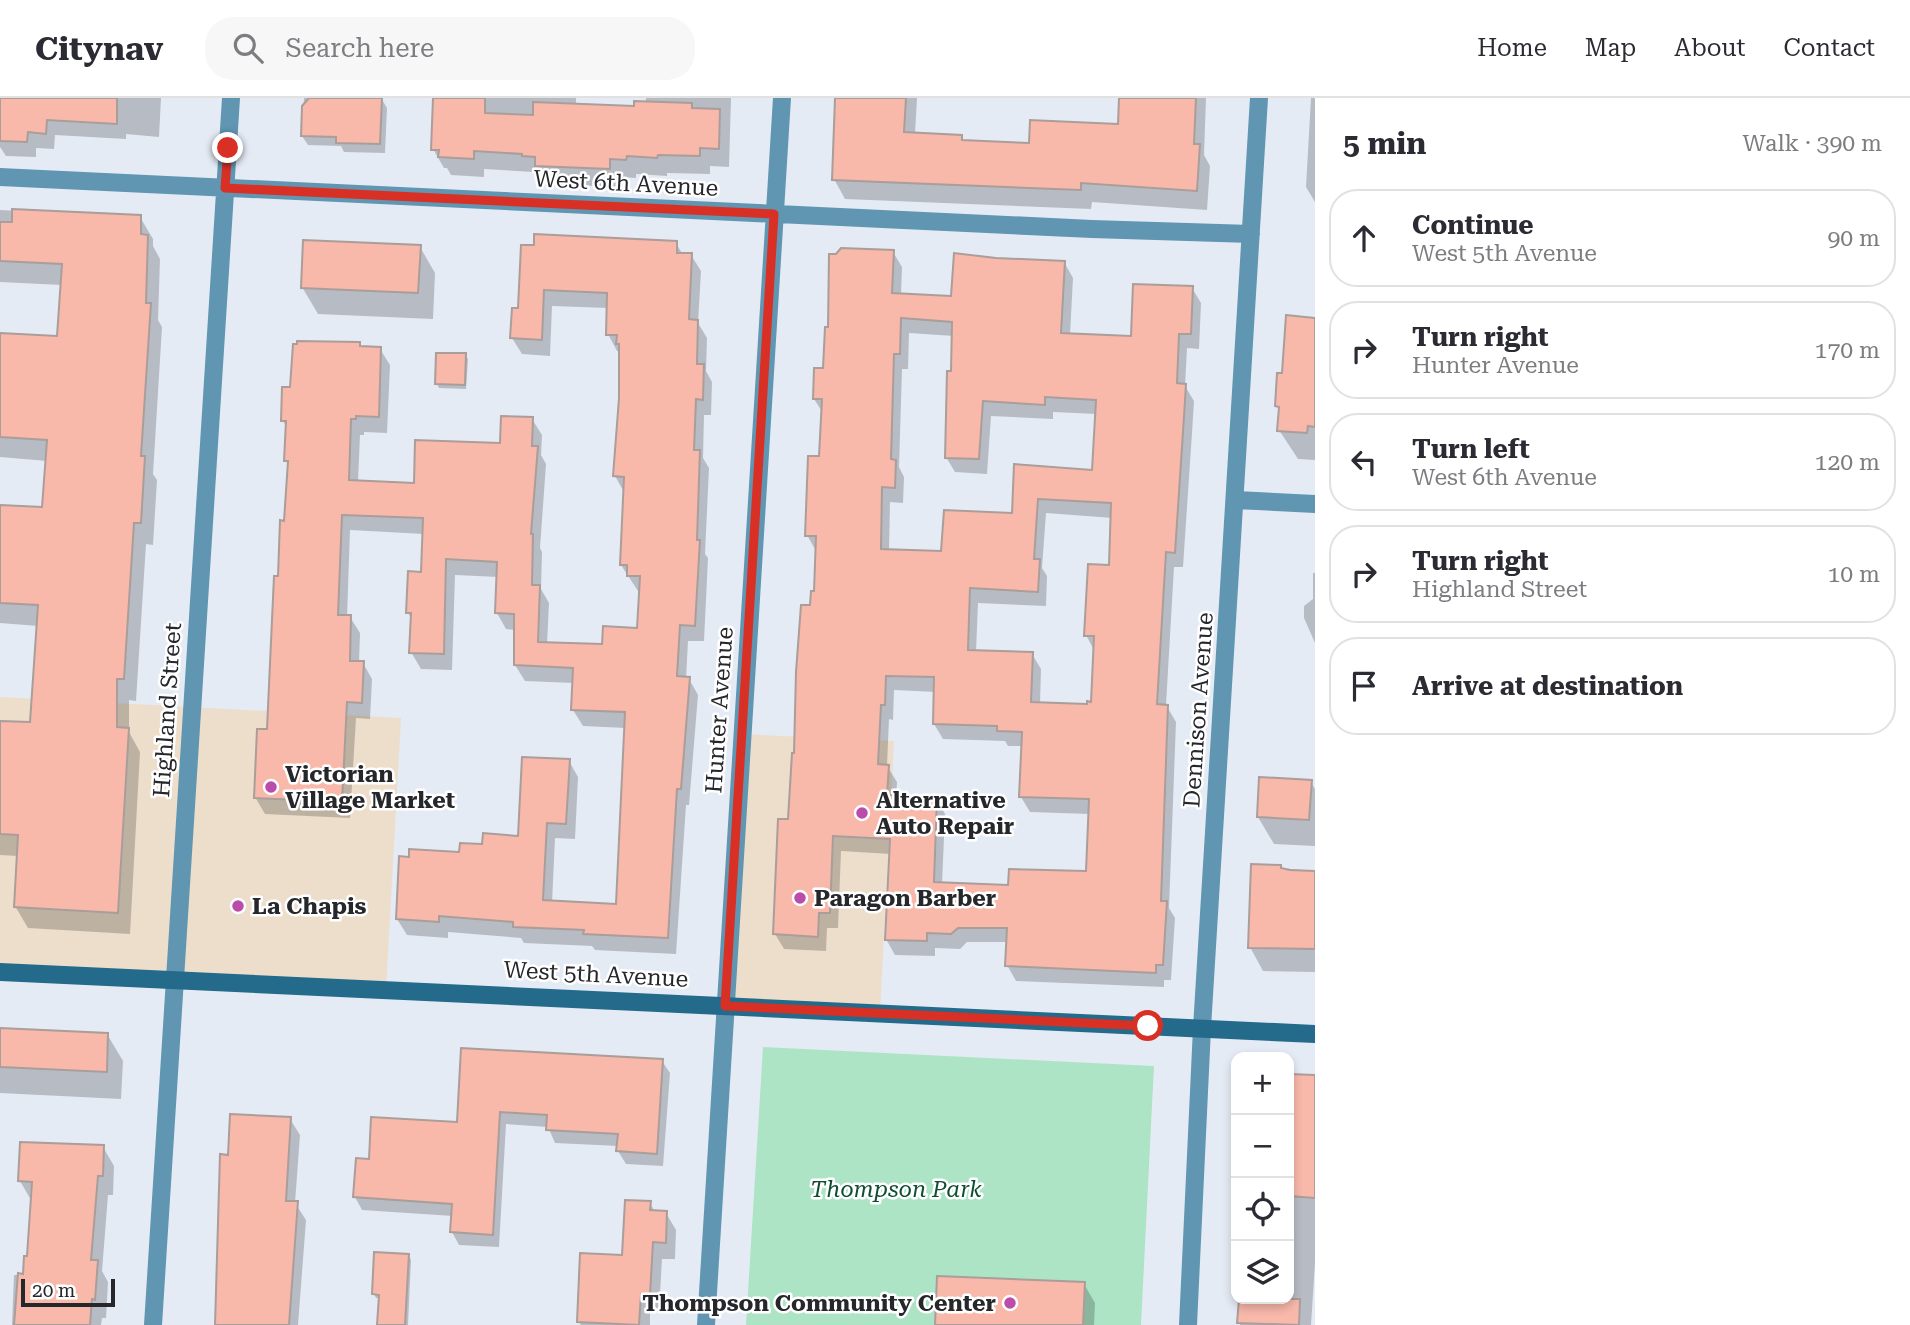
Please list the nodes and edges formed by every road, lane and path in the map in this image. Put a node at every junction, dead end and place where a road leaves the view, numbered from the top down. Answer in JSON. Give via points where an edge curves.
{"nodes":[{"id":1,"x":230,"y":98,"type":"edge"},
{"id":2,"x":782,"y":98,"type":"edge"},
{"id":3,"x":1259,"y":98,"type":"edge"},
{"id":4,"x":0,"y":177,"type":"edge"},
{"id":5,"x":225,"y":188,"type":"junction"},
{"id":6,"x":774,"y":214,"type":"junction"},
{"id":7,"x":1251,"y":234,"type":"junction"},
{"id":8,"x":1236,"y":500,"type":"junction"},
{"id":9,"x":1315,"y":504,"type":"edge"},
{"id":10,"x":0,"y":972,"type":"edge"},
{"id":11,"x":175,"y":980,"type":"junction"},
{"id":12,"x":725,"y":1006,"type":"junction"},
{"id":13,"x":1202,"y":1028,"type":"junction"},
{"id":14,"x":1315,"y":1034,"type":"edge"},
{"id":15,"x":153,"y":1325,"type":"edge"},
{"id":16,"x":706,"y":1325,"type":"edge"},
{"id":17,"x":1188,"y":1325,"type":"edge"}],
"edges":[{"from":1,"to":5,"type":"street","name":"Highland Street"},
{"from":2,"to":6,"type":"street","name":"Hunter Avenue"},
{"from":3,"to":7,"type":"street","name":"Dennison Avenue"},
{"from":4,"to":5,"type":"street","name":"West 6th Avenue"},
{"from":5,"to":6,"type":"street","name":"West 6th Avenue"},
{"from":5,"to":11,"type":"street","name":"Highland Street"},
{"from":6,"to":7,"type":"street","name":"West 6th Avenue"},
{"from":6,"to":12,"type":"street","name":"Hunter Avenue"},
{"from":7,"to":8,"type":"street","name":"Dennison Avenue"},
{"from":8,"to":9,"type":"street"},
{"from":8,"to":13,"type":"street","name":"Dennison Avenue"},
{"from":10,"to":11,"type":"main road","name":"West 5th Avenue"},
{"from":11,"to":12,"type":"main road","name":"West 5th Avenue"},
{"from":11,"to":15,"type":"street","name":"Highland Street"},
{"from":12,"to":13,"type":"main road","name":"West 5th Avenue"},
{"from":12,"to":16,"type":"street","name":"Hunter Avenue"},
{"from":13,"to":14,"type":"main road","name":"West 5th Avenue"},
{"from":13,"to":17,"type":"street","name":"Dennison Avenue"}]}
